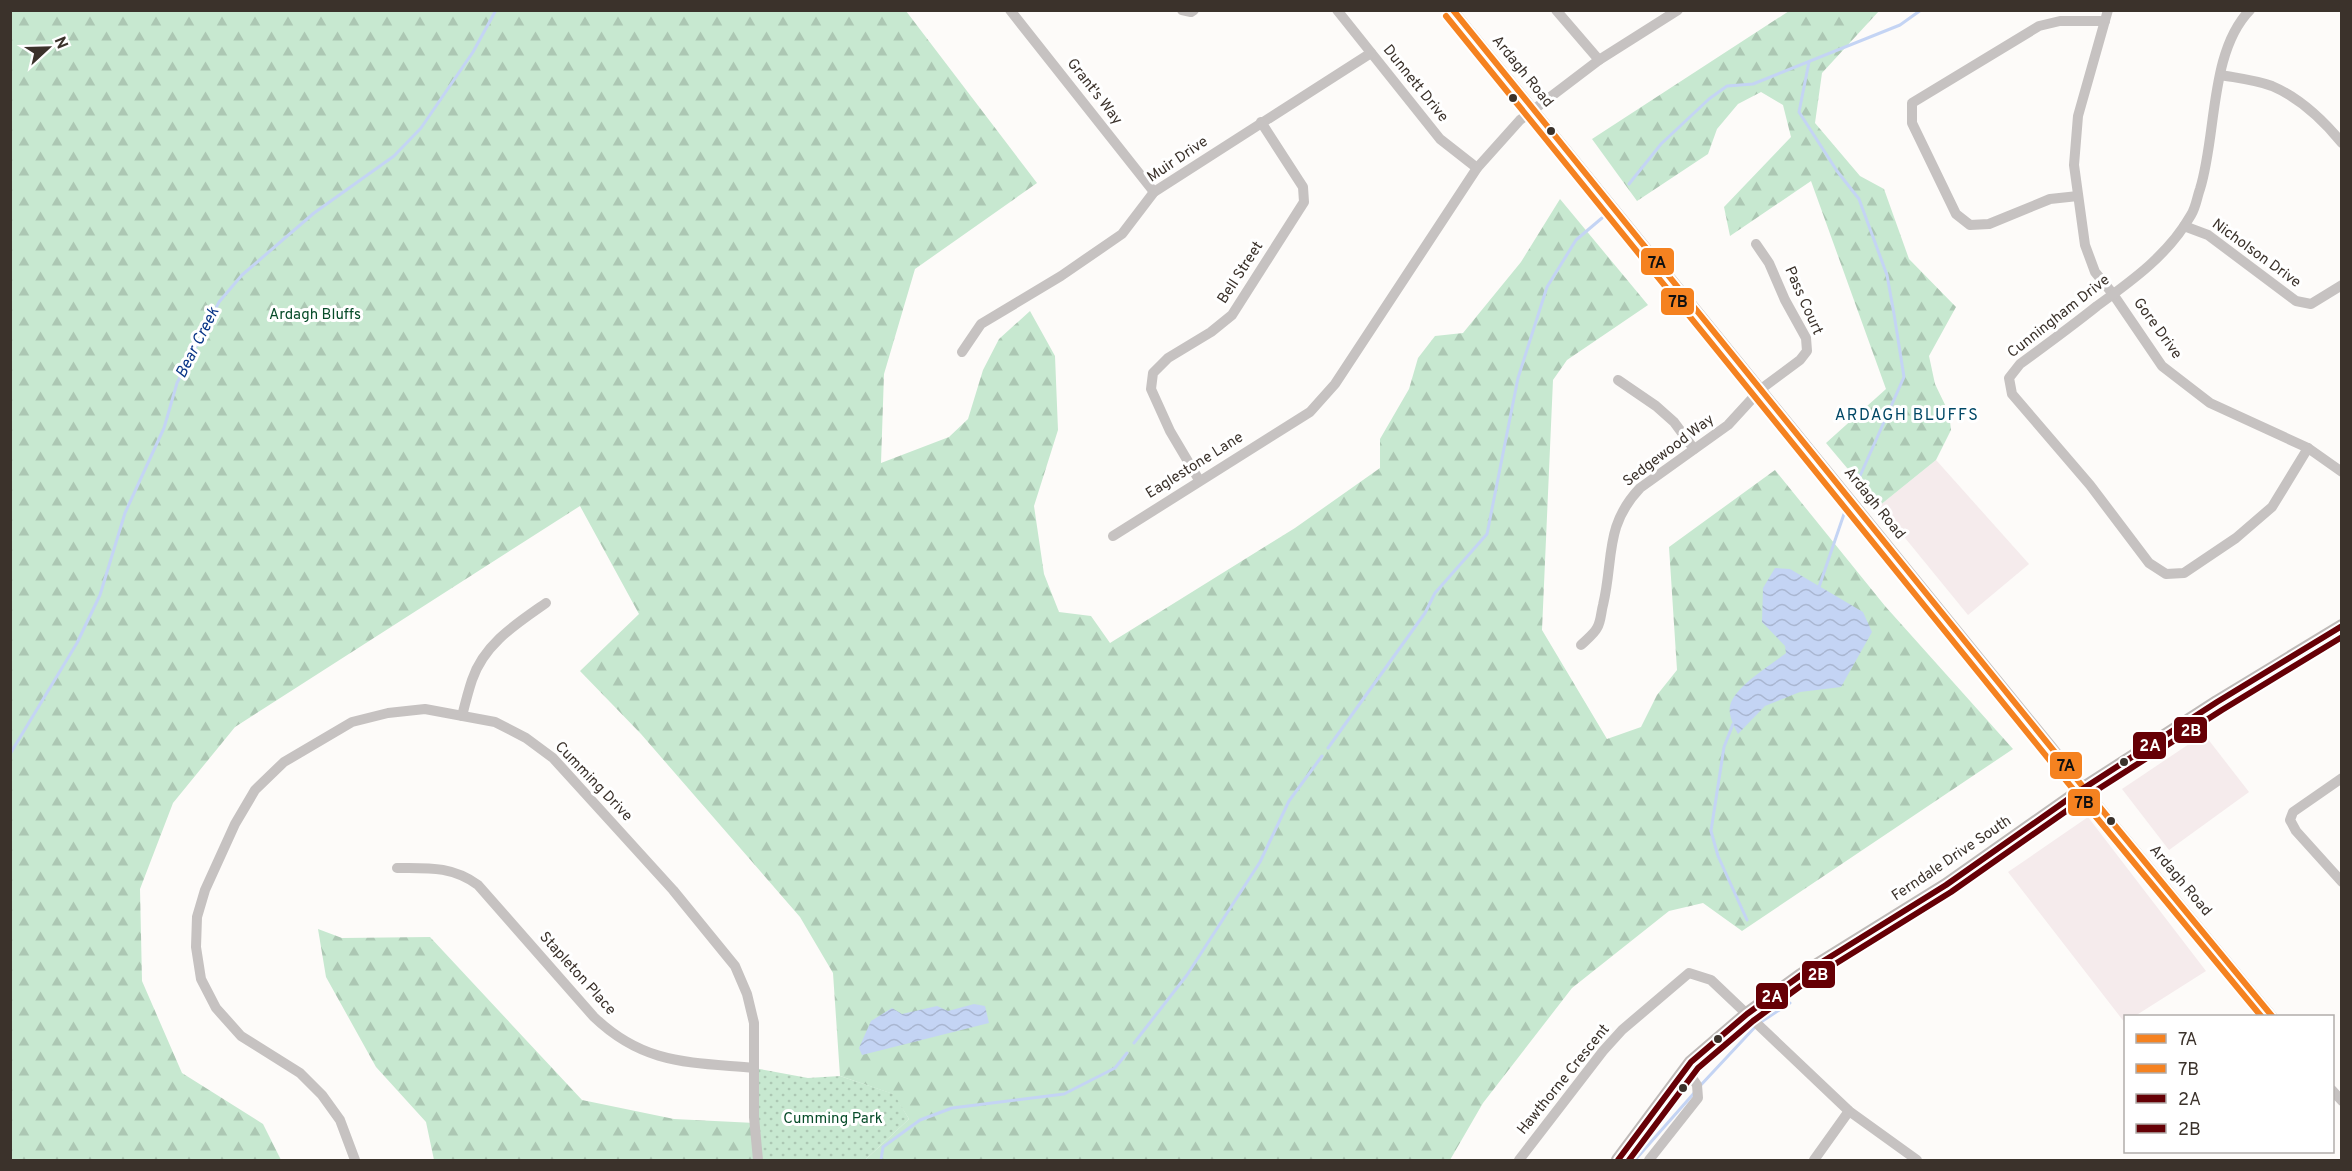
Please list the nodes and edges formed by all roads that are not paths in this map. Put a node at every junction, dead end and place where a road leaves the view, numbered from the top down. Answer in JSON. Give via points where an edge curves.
{"nodes":[{"id":1,"x":1010,"y":10,"type":"edge"},
{"id":2,"x":1182,"y":10,"type":"edge"},
{"id":3,"x":1194,"y":10,"type":"edge"},
{"id":4,"x":1337,"y":10,"type":"edge"},
{"id":5,"x":1453,"y":10,"type":"edge"},
{"id":6,"x":1556,"y":10,"type":"edge"},
{"id":7,"x":1678,"y":10,"type":"edge"},
{"id":8,"x":2250,"y":10,"type":"edge"},
{"id":9,"x":2106,"y":16,"type":"edge"},
{"id":10,"x":1371,"y":53,"type":"junction"},
{"id":11,"x":1599,"y":60,"type":"junction"},
{"id":12,"x":2220,"y":75,"type":"junction"},
{"id":13,"x":1533,"y":109,"type":"junction"},
{"id":14,"x":1261,"y":122,"type":"junction"},
{"id":15,"x":2342,"y":143,"type":"edge"},
{"id":16,"x":1477,"y":168,"type":"junction"},
{"id":17,"x":1154,"y":192,"type":"junction"},
{"id":18,"x":2078,"y":196,"type":"junction"},
{"id":19,"x":2184,"y":226,"type":"junction"},
{"id":20,"x":1756,"y":244,"type":"dead end"},
{"id":21,"x":2342,"y":285,"type":"edge"},
{"id":22,"x":2113,"y":294,"type":"junction"},
{"id":23,"x":962,"y":352,"type":"dead end"},
{"id":24,"x":1618,"y":380,"type":"dead end"},
{"id":25,"x":1761,"y":390,"type":"junction"},
{"id":26,"x":2308,"y":448,"type":"junction"},
{"id":27,"x":1694,"y":449,"type":"junction"},
{"id":28,"x":2342,"y":472,"type":"edge"},
{"id":29,"x":1199,"y":480,"type":"junction"},
{"id":30,"x":1113,"y":536,"type":"dead end"},
{"id":31,"x":546,"y":603,"type":"dead end"},
{"id":32,"x":2342,"y":626,"type":"edge"},
{"id":33,"x":1581,"y":645,"type":"dead end"},
{"id":34,"x":462,"y":716,"type":"junction"},
{"id":35,"x":2342,"y":778,"type":"edge"},
{"id":36,"x":2084,"y":788,"type":"junction"},
{"id":37,"x":398,"y":868,"type":"dead end"},
{"id":38,"x":2342,"y":882,"type":"edge"},
{"id":39,"x":1747,"y":1014,"type":"junction"},
{"id":40,"x":2270,"y":1015,"type":"edge"},
{"id":41,"x":754,"y":1068,"type":"junction"},
{"id":42,"x":1686,"y":1069,"type":"junction"},
{"id":43,"x":1849,"y":1112,"type":"junction"},
{"id":44,"x":355,"y":1161,"type":"edge"},
{"id":45,"x":758,"y":1161,"type":"edge"},
{"id":46,"x":1519,"y":1161,"type":"edge"},
{"id":47,"x":1618,"y":1161,"type":"edge"},
{"id":48,"x":1649,"y":1161,"type":"edge"},
{"id":49,"x":1814,"y":1161,"type":"edge"},
{"id":50,"x":1917,"y":1161,"type":"edge"}],
"edges":[{"from":1,"to":17,"type":"street","name":"Grant's Way"},
{"from":2,"to":3,"type":"street"},
{"from":4,"to":10,"type":"street","name":"Dunnett Drive"},
{"from":5,"to":13,"type":"street","name":"Ardagh Road"},
{"from":6,"to":11,"type":"street"},
{"from":7,"to":11,"type":"street","name":"Eaglestone Lane"},
{"from":8,"to":12,"type":"street","name":"Cunningham Drive","via":[[2227,48]]},
{"from":9,"to":18,"type":"street","name":"Gore Drive","via":[[2078,116],[2074,165]]},
{"from":9,"to":18,"type":"street","via":[[2039,26],[1912,103],[1912,123],[1956,214],[1970,225],[1989,224],[2050,199]]},
{"from":10,"to":14,"type":"street","name":"Muir Drive"},
{"from":10,"to":16,"type":"street","name":"Dunnett Drive","via":[[1440,139]]},
{"from":11,"to":13,"type":"street","name":"Eaglestone Lane"},
{"from":12,"to":15,"type":"street","via":[[2271,86],[2298,101]]},
{"from":12,"to":19,"type":"street","name":"Cunningham Drive","via":[[2206,171]]},
{"from":13,"to":16,"type":"street","name":"Eaglestone Lane"},
{"from":13,"to":25,"type":"street","name":"Ardagh Road"},
{"from":14,"to":17,"type":"street","name":"Muir Drive"},
{"from":14,"to":29,"type":"street","name":"Bell Street","via":[[1303,188],[1304,202],[1232,315],[1168,358],[1153,373],[1150,389]]},
{"from":16,"to":29,"type":"street","name":"Eaglestone Lane","via":[[1335,384],[1310,412]]},
{"from":17,"to":23,"type":"street","name":"Muir Drive","via":[[1122,234],[981,324]]},
{"from":18,"to":22,"type":"street","name":"Gore Drive","via":[[2085,245],[2095,272]]},
{"from":19,"to":21,"type":"street","name":"Nicholson Drive","via":[[2208,235],[2296,301],[2311,304]]},
{"from":19,"to":22,"type":"street","name":"Cunningham Drive","via":[[2154,262]]},
{"from":20,"to":25,"type":"street","name":"Pass Court","via":[[1808,344],[1804,356]]},
{"from":22,"to":26,"type":"street","name":"Gore Drive","via":[[2162,366],[2210,403]]},
{"from":22,"to":26,"type":"street","name":"Cunningham Drive","via":[[2020,364],[2009,378],[2012,394],[2090,485],[2149,563],[2166,574],[2184,573],[2236,538],[2272,507]]},
{"from":24,"to":27,"type":"street","via":[[1674,422]]},
{"from":25,"to":27,"type":"street","name":"Sedgewood Way","via":[[1728,425]]},
{"from":25,"to":36,"type":"street","name":"Ardagh Road"},
{"from":26,"to":28,"type":"street","name":"Gore Drive"},
{"from":27,"to":33,"type":"street","name":"Sedgewood Way","via":[[1640,488],[1621,511],[1612,536],[1607,589],[1598,628]]},
{"from":29,"to":30,"type":"street","name":"Eaglestone Lane"},
{"from":31,"to":34,"type":"street","via":[[503,634],[485,655],[472,678]]},
{"from":32,"to":36,"type":"main road","name":"Ferndale Drive South"},
{"from":34,"to":41,"type":"street","name":"Cumming Drive","via":[[495,722],[554,758],[674,890],[735,966],[754,1023]]},
{"from":34,"to":44,"type":"street","name":"Cumming Drive","via":[[425,709],[379,715],[352,722],[284,762],[255,790],[235,824],[197,917],[195,936],[201,979],[216,1008],[241,1036],[300,1073],[322,1095],[340,1120]]},
{"from":35,"to":38,"type":"street","via":[[2292,812],[2290,820]]},
{"from":36,"to":39,"type":"main road","name":"Ferndale Drive South","via":[[1946,885],[1801,975]]},
{"from":36,"to":40,"type":"street","name":"Ardagh Road"},
{"from":37,"to":41,"type":"street","name":"Stapleton Place","via":[[440,868],[478,885],[594,1017],[634,1048],[670,1060]]},
{"from":39,"to":42,"type":"main road","name":"Ferndale Drive South"},
{"from":39,"to":43,"type":"street"},
{"from":39,"to":46,"type":"street","name":"Hawthorne Crescent","via":[[1711,980],[1689,973],[1616,1037]]},
{"from":41,"to":45,"type":"street","name":"Cumming Drive"},
{"from":42,"to":47,"type":"main road","name":"Ferndale Drive South"},
{"from":42,"to":48,"type":"street","via":[[1697,1085],[1698,1098]]},
{"from":43,"to":49,"type":"street"},
{"from":43,"to":50,"type":"street"}]}
